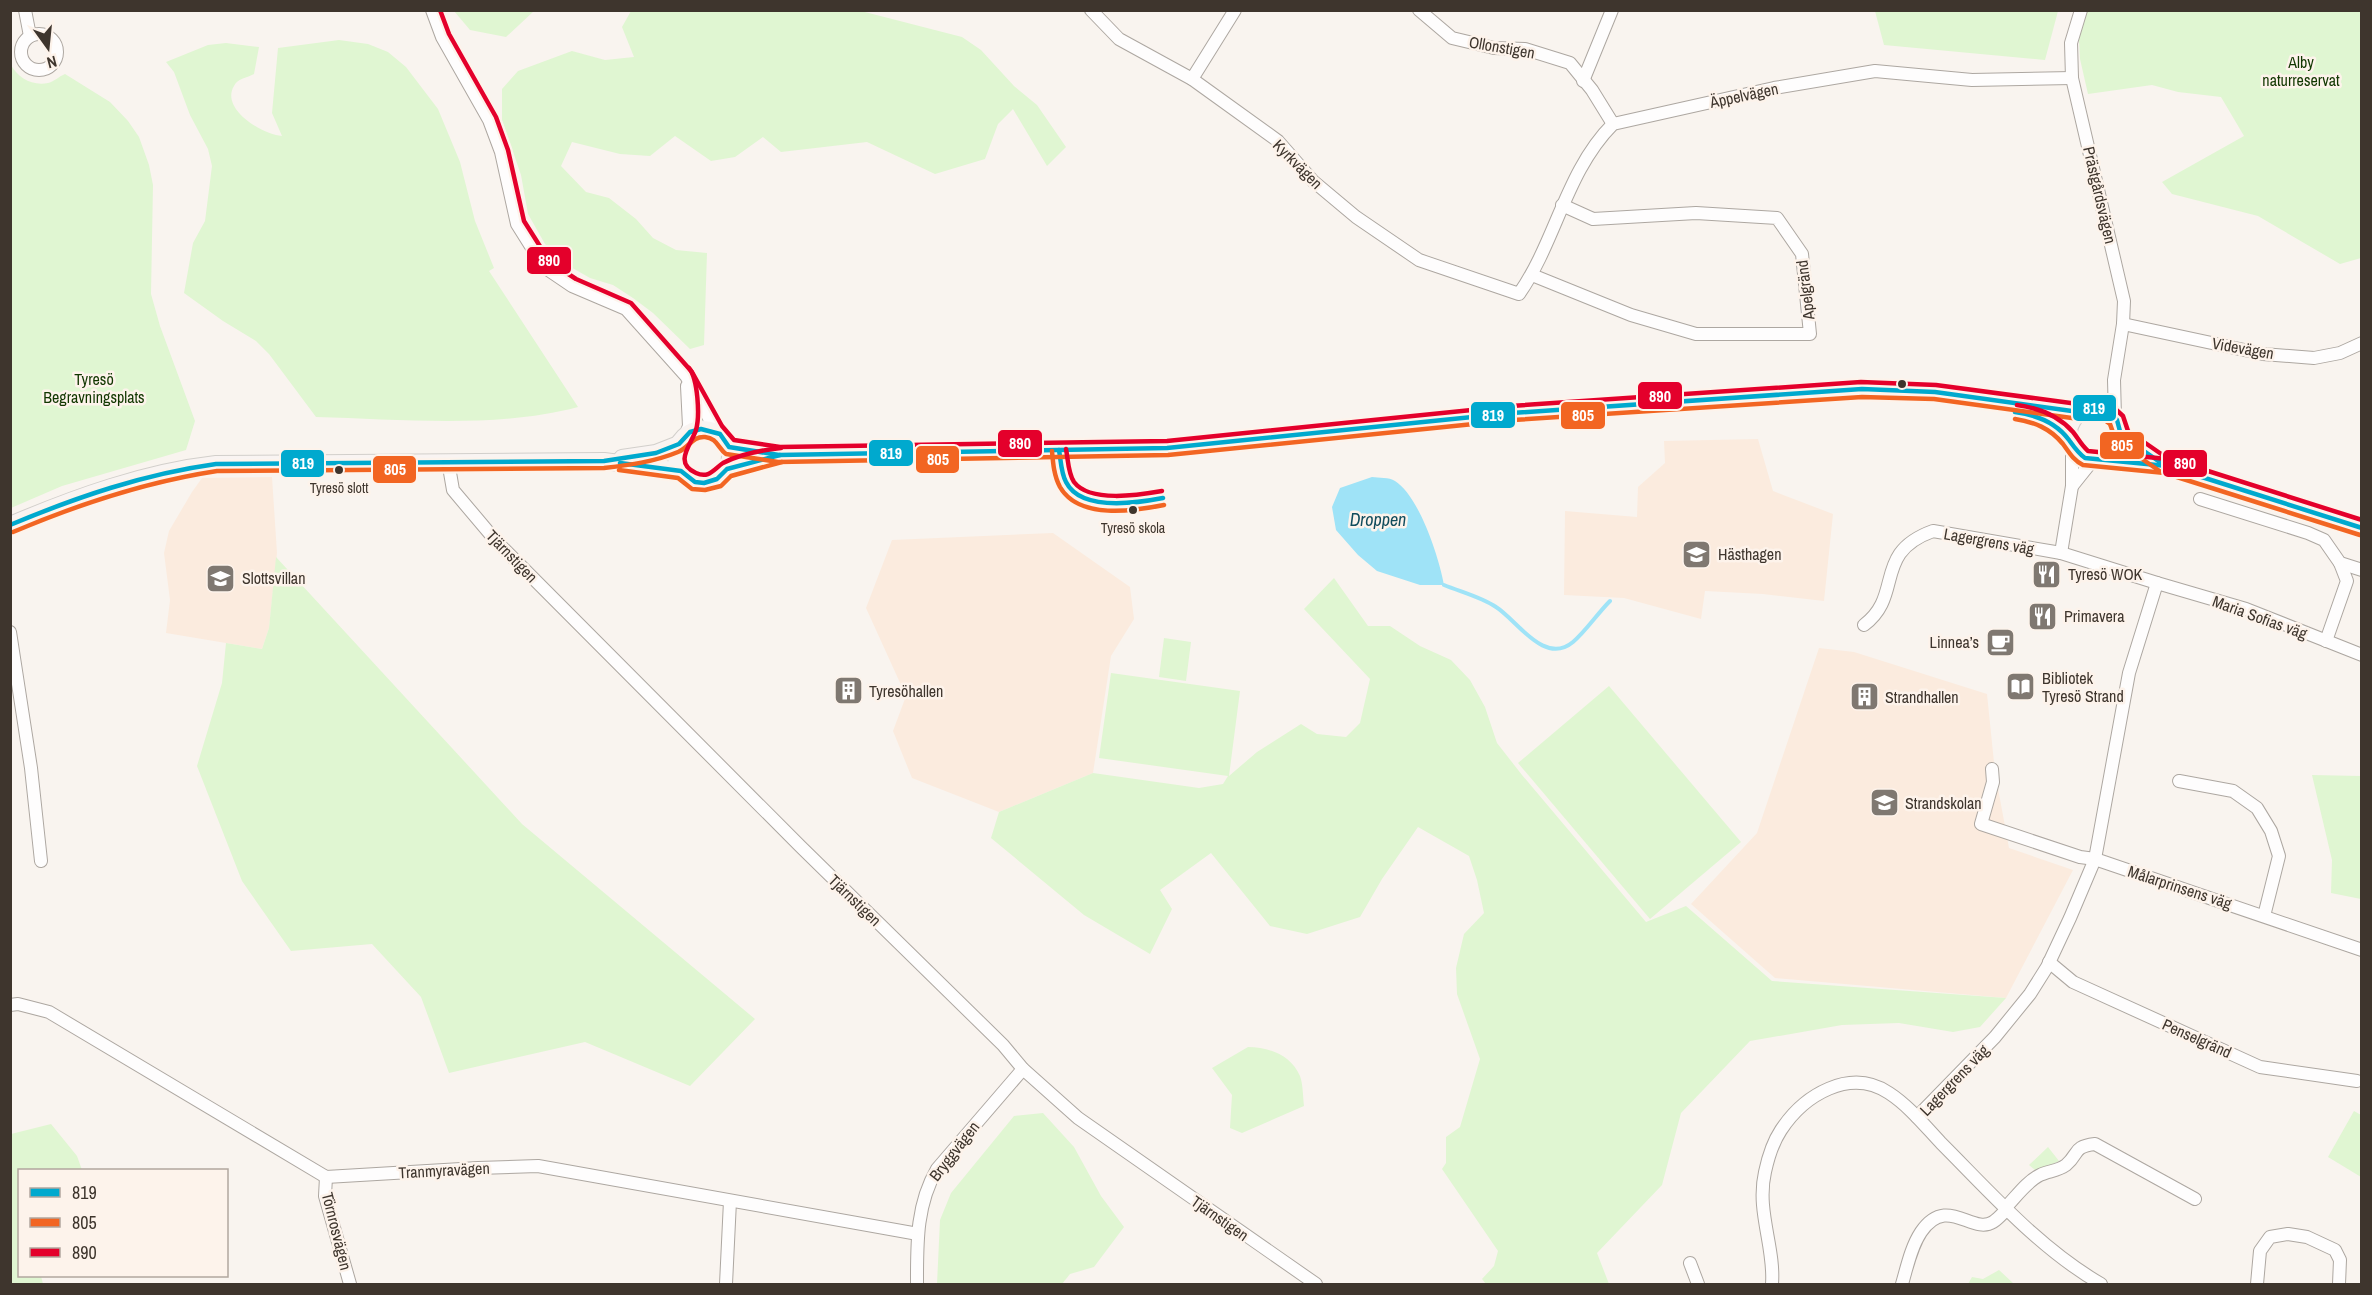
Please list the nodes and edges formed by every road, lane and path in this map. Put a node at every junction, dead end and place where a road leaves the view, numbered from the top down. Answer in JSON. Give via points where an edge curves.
{"nodes":[{"id":1,"x":25,"y":10,"type":"edge"},
{"id":2,"x":432,"y":10,"type":"edge"},
{"id":3,"x":1091,"y":10,"type":"edge"},
{"id":4,"x":1235,"y":10,"type":"edge"},
{"id":5,"x":1419,"y":10,"type":"edge"},
{"id":6,"x":1612,"y":10,"type":"edge"},
{"id":7,"x":2081,"y":10,"type":"edge"},
{"id":8,"x":30,"y":36,"type":"dead end"},
{"id":9,"x":2072,"y":78,"type":"junction"},
{"id":10,"x":1192,"y":79,"type":"junction"},
{"id":11,"x":1584,"y":81,"type":"junction"},
{"id":12,"x":1613,"y":124,"type":"junction"},
{"id":13,"x":1562,"y":205,"type":"junction"},
{"id":14,"x":1532,"y":275,"type":"junction"},
{"id":15,"x":2123,"y":324,"type":"junction"},
{"id":16,"x":2361,"y":343,"type":"edge"},
{"id":17,"x":686,"y":376,"type":"junction"},
{"id":18,"x":2114,"y":380,"type":"junction"},
{"id":19,"x":1789,"y":393,"type":"junction"},
{"id":20,"x":2087,"y":410,"type":"junction"},
{"id":21,"x":2115,"y":417,"type":"junction"},
{"id":22,"x":716,"y":431,"type":"junction"},
{"id":23,"x":2121,"y":435,"type":"junction"},
{"id":24,"x":682,"y":440,"type":"junction"},
{"id":25,"x":2070,"y":443,"type":"junction"},
{"id":26,"x":729,"y":447,"type":"junction"},
{"id":27,"x":780,"y":455,"type":"junction"},
{"id":28,"x":2097,"y":460,"type":"junction"},
{"id":29,"x":448,"y":461,"type":"junction"},
{"id":30,"x":604,"y":461,"type":"junction"},
{"id":31,"x":2164,"y":465,"type":"junction"},
{"id":32,"x":727,"y":469,"type":"junction"},
{"id":33,"x":681,"y":471,"type":"junction"},
{"id":34,"x":2072,"y":486,"type":"junction"},
{"id":35,"x":2200,"y":499,"type":"dead end"},
{"id":36,"x":10,"y":525,"type":"edge"},
{"id":37,"x":2361,"y":528,"type":"edge"},
{"id":38,"x":2061,"y":553,"type":"junction"},
{"id":39,"x":2340,"y":563,"type":"junction"},
{"id":40,"x":2361,"y":570,"type":"edge"},
{"id":41,"x":2157,"y":583,"type":"junction"},
{"id":42,"x":1864,"y":626,"type":"dead end"},
{"id":43,"x":10,"y":632,"type":"edge"},
{"id":44,"x":2326,"y":641,"type":"junction"},
{"id":45,"x":2361,"y":655,"type":"edge"},
{"id":46,"x":1992,"y":769,"type":"dead end"},
{"id":47,"x":2179,"y":781,"type":"dead end"},
{"id":48,"x":2095,"y":859,"type":"junction"},
{"id":49,"x":40,"y":861,"type":"dead end"},
{"id":50,"x":2264,"y":916,"type":"junction"},
{"id":51,"x":2361,"y":950,"type":"edge"},
{"id":52,"x":2049,"y":962,"type":"junction"},
{"id":53,"x":10,"y":1005,"type":"edge"},
{"id":54,"x":1023,"y":1069,"type":"junction"},
{"id":55,"x":2357,"y":1081,"type":"dead end"},
{"id":56,"x":1917,"y":1117,"type":"junction"},
{"id":57,"x":326,"y":1177,"type":"junction"},
{"id":58,"x":2195,"y":1199,"type":"dead end"},
{"id":59,"x":730,"y":1201,"type":"junction"},
{"id":60,"x":2006,"y":1208,"type":"junction"},
{"id":61,"x":918,"y":1234,"type":"junction"},
{"id":62,"x":1690,"y":1263,"type":"dead end"},
{"id":63,"x":350,"y":1284,"type":"edge"},
{"id":64,"x":726,"y":1284,"type":"edge"},
{"id":65,"x":917,"y":1284,"type":"edge"},
{"id":66,"x":1317,"y":1284,"type":"edge"},
{"id":67,"x":1698,"y":1284,"type":"edge"},
{"id":68,"x":1772,"y":1284,"type":"edge"},
{"id":69,"x":1902,"y":1284,"type":"edge"},
{"id":70,"x":2101,"y":1284,"type":"edge"},
{"id":71,"x":2257,"y":1284,"type":"edge"},
{"id":72,"x":2339,"y":1284,"type":"edge"}],
"edges":[{"from":1,"to":8,"type":"street"},
{"from":2,"to":17,"type":"street","via":[[442,37],[489,120],[501,152],[517,224],[544,267],[572,286],[626,309]]},
{"from":3,"to":10,"type":"street","name":"Kyrkvägen","via":[[1119,39]]},
{"from":4,"to":10,"type":"street"},
{"from":5,"to":11,"type":"street","name":"Ollonstigen","via":[[1452,38],[1546,55],[1570,63]]},
{"from":6,"to":11,"type":"street"},
{"from":7,"to":9,"type":"street","name":"Prästgårdsvägen","via":[[2071,44]]},
{"from":9,"to":12,"type":"street","name":"Äppelvägen","via":[[1972,80],[1875,71],[1774,88]]},
{"from":9,"to":15,"type":"street","name":"Prästgårdsvägen","via":[[2124,301]]},
{"from":10,"to":14,"type":"street","name":"Kyrkvägen","via":[[1278,141],[1313,181],[1356,217],[1419,260],[1519,294]]},
{"from":11,"to":12,"type":"street","name":"Ollonstigen"},
{"from":12,"to":13,"type":"street","via":[[1598,139]]},
{"from":13,"to":14,"type":"street"},
{"from":13,"to":14,"type":"street","name":"Apelgränd","via":[[1593,219],[1696,213],[1778,218],[1802,254],[1810,334],[1696,334],[1631,315]]},
{"from":15,"to":16,"type":"street","name":"Videvägen","via":[[2262,354],[2314,358],[2340,353]]},
{"from":15,"to":18,"type":"street","name":"Prästgårdsvägen"},
{"from":17,"to":22,"type":"street"},
{"from":17,"to":24,"type":"street","via":[[689,426]]},
{"from":18,"to":20,"type":"street","name":"Prästgårdsvägen"},
{"from":18,"to":21,"type":"street","name":"Prästgårdsvägen"},
{"from":19,"to":20,"type":"main road","via":[[1862,389],[1935,392]]},
{"from":19,"to":25,"type":"main road","via":[[1935,401],[2039,415]]},
{"from":19,"to":27,"type":"main road","via":[[1512,413],[1167,448]]},
{"from":20,"to":21,"type":"main road","via":[[2103,409]]},
{"from":20,"to":25,"type":"main road","via":[[2071,422]]},
{"from":21,"to":23,"type":"main road"},
{"from":22,"to":24,"type":"main road","via":[[701,429]]},
{"from":22,"to":26,"type":"main road"},
{"from":23,"to":28,"type":"main road","via":[[2116,450]]},
{"from":23,"to":31,"type":"main road"},
{"from":24,"to":30,"type":"main road","via":[[656,453]]},
{"from":24,"to":33,"type":"main road","via":[[676,456]]},
{"from":25,"to":28,"type":"main road","via":[[2078,454]]},
{"from":25,"to":34,"type":"street"},
{"from":26,"to":27,"type":"main road"},
{"from":26,"to":32,"type":"main road"},
{"from":27,"to":32,"type":"main road"},
{"from":28,"to":31,"type":"main road"},
{"from":28,"to":34,"type":"street"},
{"from":29,"to":30,"type":"main road"},
{"from":29,"to":36,"type":"main road","via":[[197,466],[67,501]]},
{"from":29,"to":54,"type":"street","name":"Tjärnstigen","via":[[453,490],[496,541]]},
{"from":30,"to":33,"type":"main road"},
{"from":31,"to":37,"type":"main road"},
{"from":32,"to":33,"type":"main road","via":[[717,479],[704,483]]},
{"from":34,"to":38,"type":"street"},
{"from":35,"to":39,"type":"street","via":[[2324,540]]},
{"from":38,"to":41,"type":"street","name":"Lagergrens väg"},
{"from":38,"to":42,"type":"street","name":"Lagergrens väg","via":[[1942,531],[1924,534],[1906,544],[1898,554],[1883,601]]},
{"from":39,"to":40,"type":"street"},
{"from":39,"to":44,"type":"street","via":[[2347,581]]},
{"from":41,"to":44,"type":"street","name":"Maria Sofias väg","via":[[2246,609]]},
{"from":41,"to":48,"type":"street","name":"Lagergrens väg","via":[[2129,673]]},
{"from":43,"to":49,"type":"street","via":[[31,768]]},
{"from":44,"to":45,"type":"street","name":"Maria Sofias väg"},
{"from":46,"to":48,"type":"street","via":[[1994,782],[1981,824]]},
{"from":47,"to":50,"type":"street","via":[[2233,791],[2257,808],[2271,831],[2279,856]]},
{"from":48,"to":50,"type":"street","name":"Målarprinsens väg"},
{"from":48,"to":52,"type":"street","name":"Lagergrens väg"},
{"from":50,"to":51,"type":"street","name":"Målarprinsens väg"},
{"from":52,"to":55,"type":"street","name":"Penselgränd","via":[[2073,982],[2260,1066]]},
{"from":52,"to":56,"type":"street","name":"Lagergrens väg","via":[[2030,994],[1995,1037]]},
{"from":53,"to":57,"type":"street","via":[[49,1012]]},
{"from":54,"to":61,"type":"street","name":"Bryggvägen","via":[[937,1169],[922,1202]]},
{"from":54,"to":66,"type":"street","name":"Tjärnstigen","via":[[1078,1118]]},
{"from":56,"to":60,"type":"street","name":"Lagergrens väg"},
{"from":56,"to":68,"type":"street","via":[[1890,1093],[1857,1083],[1822,1091],[1793,1115],[1772,1148],[1761,1195]]},
{"from":57,"to":59,"type":"street","name":"Tranmyravägen","via":[[538,1166]]},
{"from":57,"to":63,"type":"street","name":"Törnrosvägen","via":[[324,1196]]},
{"from":58,"to":60,"type":"street","via":[[2095,1144],[2076,1150],[2068,1164],[2040,1175]]},
{"from":59,"to":61,"type":"street","name":"Tranmyravägen"},
{"from":59,"to":64,"type":"street"},
{"from":60,"to":69,"type":"street","via":[[1988,1224],[1950,1215],[1933,1220],[1915,1245]]},
{"from":60,"to":70,"type":"street","name":"Lagergrens väg","via":[[2062,1258]]},
{"from":61,"to":65,"type":"street","name":"Bryggvägen"},
{"from":62,"to":67,"type":"street"},
{"from":71,"to":72,"type":"street","via":[[2260,1251],[2270,1237],[2288,1234],[2307,1237],[2334,1251],[2340,1260]]}]}
